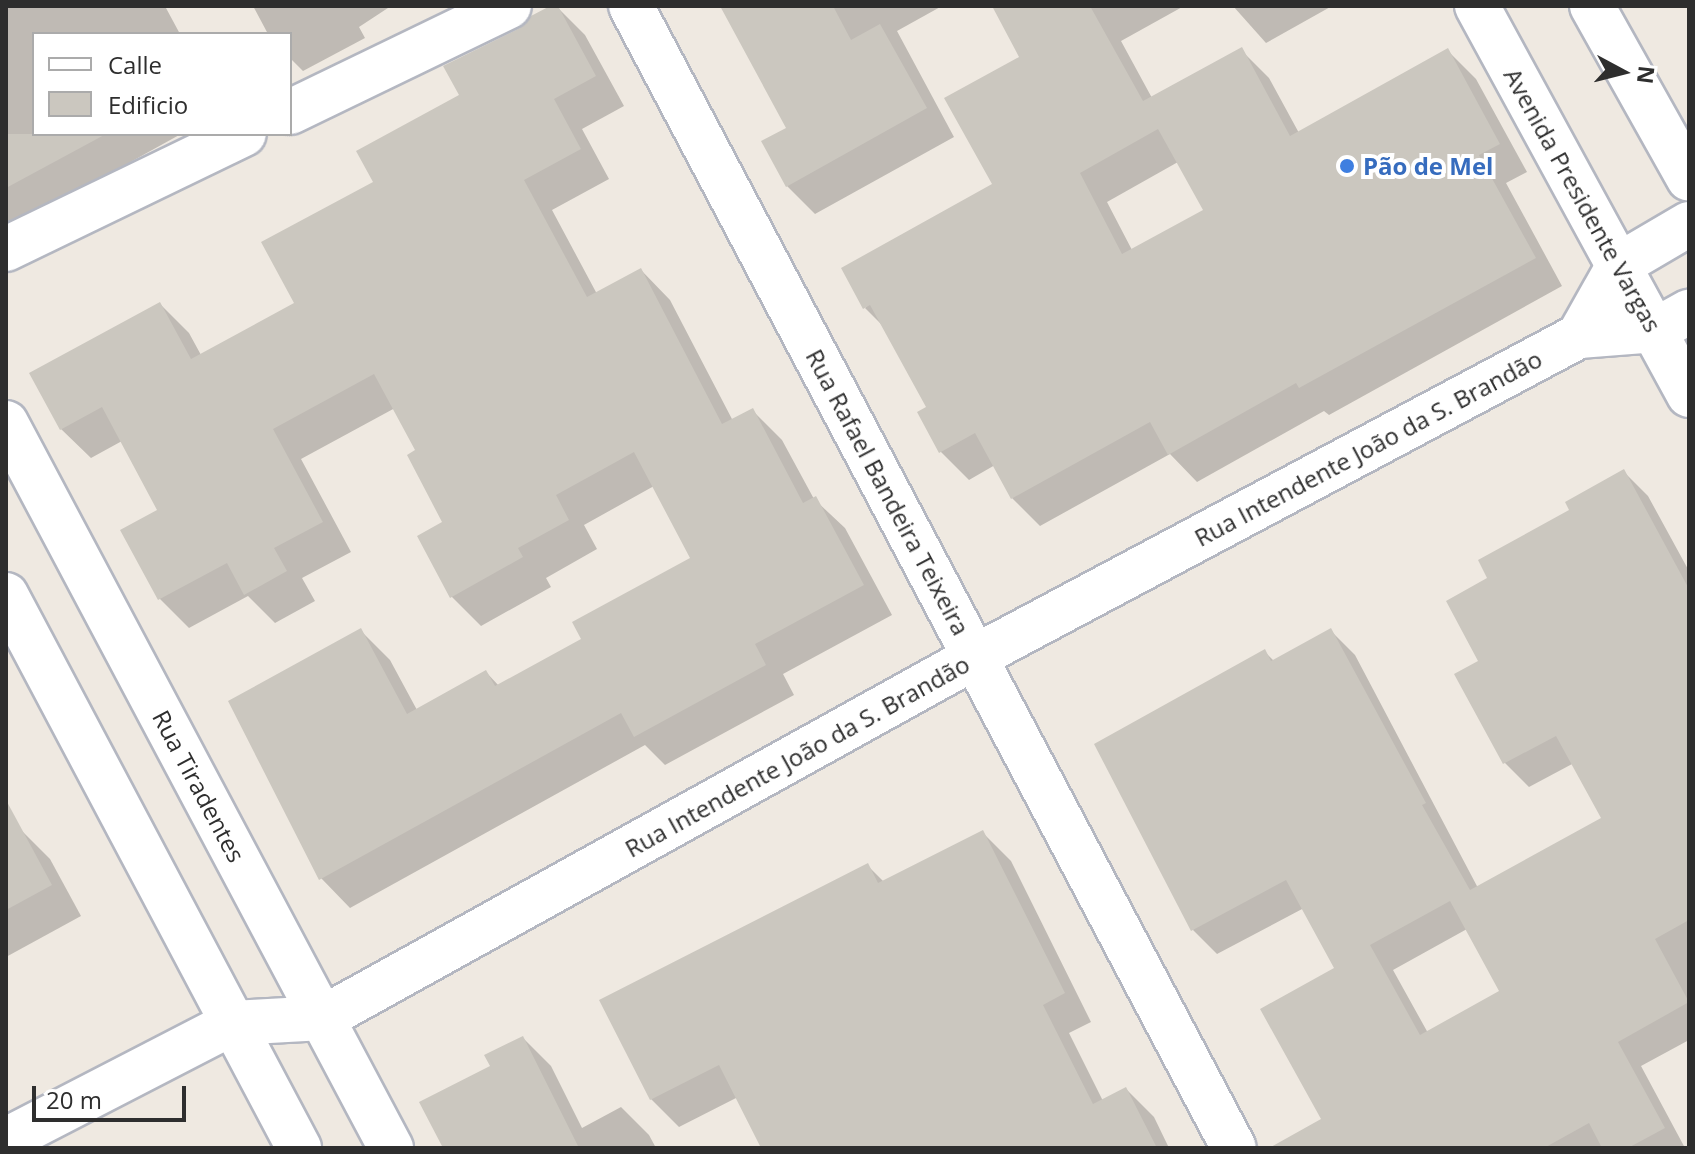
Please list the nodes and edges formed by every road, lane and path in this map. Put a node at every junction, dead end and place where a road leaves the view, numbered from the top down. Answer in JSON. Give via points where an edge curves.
{"nodes":[{"id":1,"x":509,"y":6,"type":"edge"},
{"id":2,"x":631,"y":6,"type":"edge"},
{"id":3,"x":1477,"y":6,"type":"edge"},
{"id":4,"x":1592,"y":6,"type":"edge"},
{"id":5,"x":292,"y":111,"type":"edge"},
{"id":6,"x":240,"y":136,"type":"edge"},
{"id":7,"x":1689,"y":179,"type":"edge"},
{"id":8,"x":1689,"y":224,"type":"edge"},
{"id":9,"x":6,"y":249,"type":"edge"},
{"id":10,"x":1619,"y":265,"type":"junction"},
{"id":11,"x":1672,"y":321,"type":"edge"},
{"id":12,"x":1579,"y":336,"type":"junction"},
{"id":13,"x":1689,"y":395,"type":"edge"},
{"id":14,"x":6,"y":423,"type":"edge"},
{"id":15,"x":6,"y":595,"type":"edge"},
{"id":16,"x":975,"y":657,"type":"junction"},
{"id":17,"x":323,"y":1018,"type":"junction"},
{"id":18,"x":233,"y":1023,"type":"junction"},
{"id":19,"x":6,"y":1140,"type":"edge"},
{"id":20,"x":299,"y":1148,"type":"edge"},
{"id":21,"x":391,"y":1148,"type":"edge"},
{"id":22,"x":1234,"y":1148,"type":"edge"}],
"edges":[{"from":1,"to":5,"type":"street"},
{"from":2,"to":16,"type":"street","name":"Rua Rafael Bandeira Teixeira"},
{"from":3,"to":10,"type":"street","name":"Avenida Presidente Vargas"},
{"from":4,"to":7,"type":"street"},
{"from":6,"to":9,"type":"street"},
{"from":8,"to":10,"type":"street"},
{"from":10,"to":11,"type":"street","name":"Avenida Presidente Vargas"},
{"from":10,"to":12,"type":"street"},
{"from":11,"to":12,"type":"street","name":"Rua Intendente João da S. Brandão"},
{"from":11,"to":13,"type":"street","name":"Avenida Presidente Vargas"},
{"from":12,"to":16,"type":"street","name":"Rua Intendente João da S. Brandão"},
{"from":14,"to":17,"type":"street","name":"Rua Tiradentes"},
{"from":15,"to":18,"type":"street"},
{"from":16,"to":17,"type":"street","name":"Rua Intendente João da S. Brandão"},
{"from":16,"to":22,"type":"street","name":"Rua Rafael Bandeira Teixeira"},
{"from":17,"to":18,"type":"street","name":"Rua Intendente João da S. Brandão"},
{"from":17,"to":21,"type":"street","name":"Rua Tiradentes"},
{"from":18,"to":19,"type":"street","name":"Rua Intendente João da S. Brandão"},
{"from":18,"to":20,"type":"street"}]}
